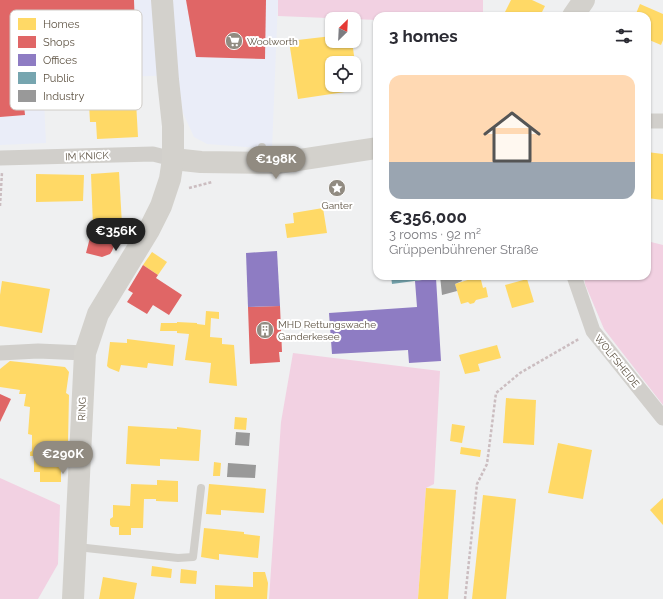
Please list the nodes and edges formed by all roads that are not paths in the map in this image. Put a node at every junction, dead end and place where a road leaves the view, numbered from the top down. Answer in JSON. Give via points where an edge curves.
{"nodes":[{"id":1,"x":162,"y":0,"type":"edge"},
{"id":2,"x":584,"y":0,"type":"edge"},
{"id":3,"x":576,"y":12,"type":"edge"},
{"id":4,"x":651,"y":121,"type":"edge"},
{"id":5,"x":663,"y":121,"type":"edge"},
{"id":6,"x":373,"y":149,"type":"edge"},
{"id":7,"x":2,"y":158,"type":"edge"},
{"id":8,"x":173,"y":159,"type":"junction"},
{"id":9,"x":575,"y":280,"type":"edge"},
{"id":10,"x":0,"y":353,"type":"edge"},
{"id":11,"x":85,"y":353,"type":"junction"},
{"id":12,"x":663,"y":418,"type":"edge"},
{"id":13,"x":201,"y":488,"type":"dead end"},
{"id":14,"x":76,"y":547,"type":"junction"},
{"id":15,"x":73,"y":599,"type":"edge"}],
"edges":[{"from":1,"to":8,"type":"street","name":"RING","via":[[172,80]]},
{"from":2,"to":3,"type":"street"},
{"from":4,"to":5,"type":"street"},
{"from":6,"to":8,"type":"street","via":[[279,163],[262,155],[201,162]]},
{"from":7,"to":8,"type":"street","name":"IM KNICK","via":[[153,154]]},
{"from":8,"to":11,"type":"street","name":"RING","via":[[170,179],[161,206],[98,314]]},
{"from":9,"to":12,"type":"street","name":"WOLFSHEIDE","via":[[593,331]]},
{"from":10,"to":11,"type":"street"},
{"from":11,"to":14,"type":"street","name":"RING"},
{"from":13,"to":14,"type":"lane","via":[[193,557],[178,558]]},
{"from":14,"to":15,"type":"street","name":"RING"}]}
